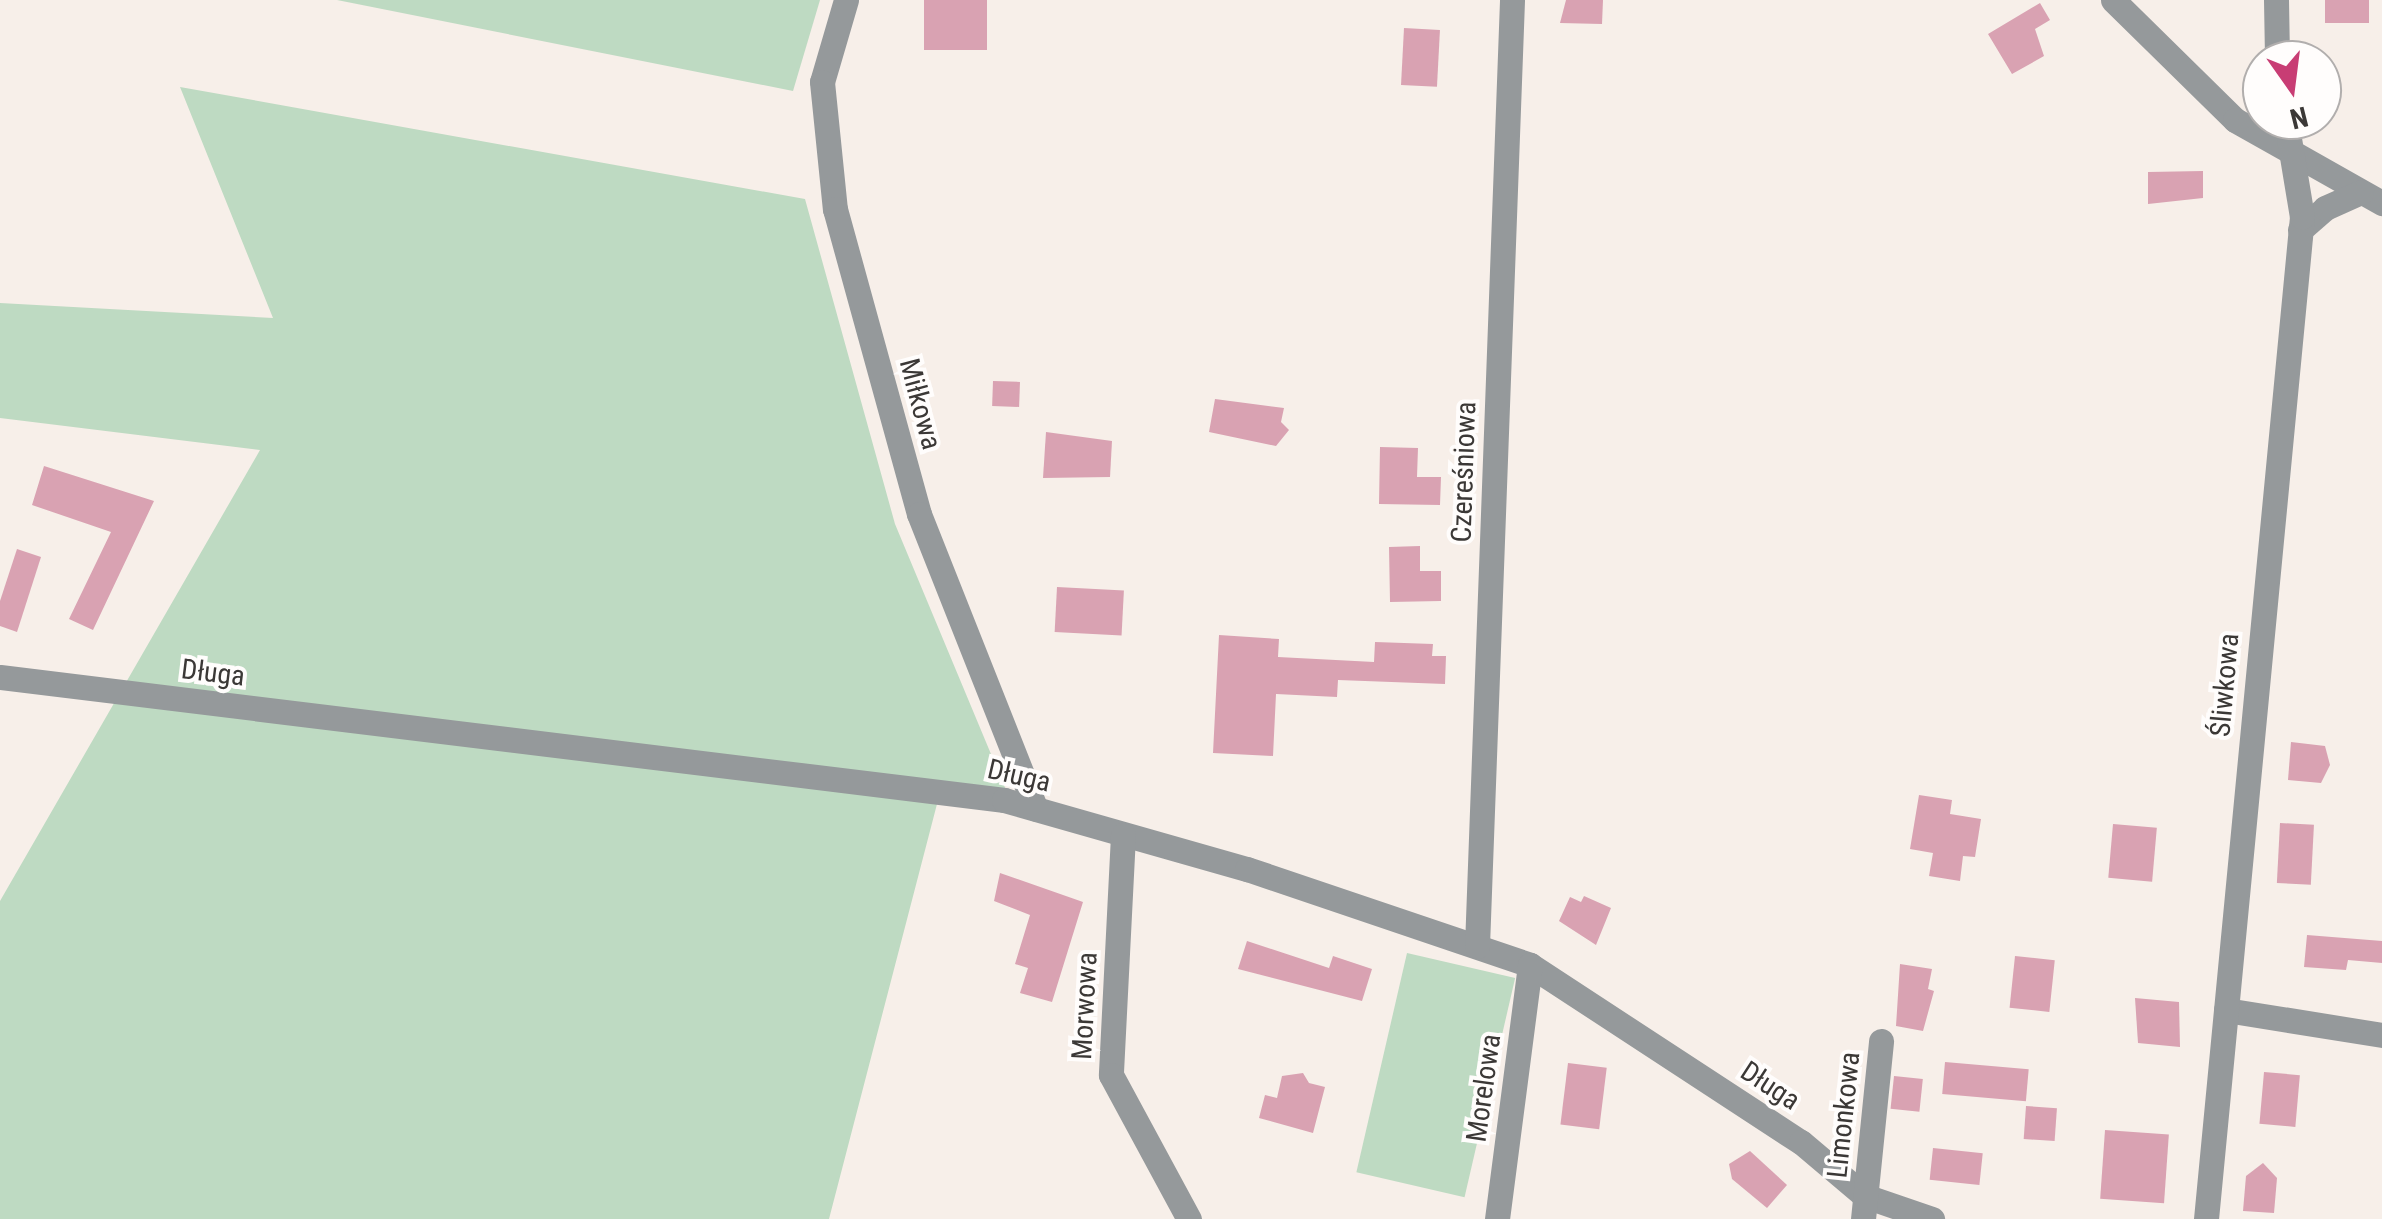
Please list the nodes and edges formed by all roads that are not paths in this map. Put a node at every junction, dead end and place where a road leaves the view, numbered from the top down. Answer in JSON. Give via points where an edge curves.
{"nodes":[{"id":1,"x":846,"y":0,"type":"edge"},
{"id":2,"x":1512,"y":0,"type":"edge"},
{"id":3,"x":2113,"y":0,"type":"edge"},
{"id":4,"x":2276,"y":0,"type":"edge"},
{"id":5,"x":2277,"y":40,"type":"edge"},
{"id":6,"x":2289,"y":140,"type":"edge"},
{"id":7,"x":2292,"y":157,"type":"junction"},
{"id":8,"x":2371,"y":197,"type":"edge"},
{"id":9,"x":2300,"y":230,"type":"junction"},
{"id":10,"x":0,"y":677,"type":"edge"},
{"id":11,"x":1036,"y":809,"type":"junction"},
{"id":12,"x":1123,"y":835,"type":"junction"},
{"id":13,"x":1476,"y":946,"type":"junction"},
{"id":14,"x":1530,"y":964,"type":"junction"},
{"id":15,"x":2226,"y":1010,"type":"junction"},
{"id":16,"x":2382,"y":1035,"type":"edge"},
{"id":17,"x":1881,"y":1041,"type":"dead end"},
{"id":18,"x":1864,"y":1207,"type":"edge"},
{"id":19,"x":1189,"y":1219,"type":"edge"},
{"id":20,"x":1496,"y":1219,"type":"edge"},
{"id":21,"x":1932,"y":1219,"type":"edge"},
{"id":22,"x":2206,"y":1219,"type":"edge"}],
"edges":[{"from":1,"to":11,"type":"street","name":"Miłkowa","via":[[822,82],[835,209],[919,514]]},
{"from":2,"to":13,"type":"street","name":"Czereśniowa"},
{"from":3,"to":7,"type":"street","via":[[2235,120]]},
{"from":4,"to":5,"type":"street"},
{"from":6,"to":7,"type":"street","name":"Śliwkowa"},
{"from":7,"to":8,"type":"street"},
{"from":7,"to":9,"type":"street","name":"Śliwkowa"},
{"from":8,"to":9,"type":"street","via":[[2326,208]]},
{"from":9,"to":15,"type":"street","name":"Śliwkowa"},
{"from":10,"to":11,"type":"street","name":"Długa","via":[[959,794]]},
{"from":11,"to":12,"type":"street","name":"Długa"},
{"from":12,"to":13,"type":"street","name":"Długa","via":[[1246,868]]},
{"from":12,"to":19,"type":"street","name":"Morwowa","via":[[1111,1074]]},
{"from":13,"to":14,"type":"street","name":"Długa"},
{"from":14,"to":18,"type":"street","name":"Długa","via":[[1801,1142]]},
{"from":14,"to":20,"type":"street","name":"Morelowa"},
{"from":15,"to":16,"type":"street"},
{"from":15,"to":22,"type":"street","name":"Śliwkowa"},
{"from":17,"to":18,"type":"street","name":"Limonkowa"},
{"from":18,"to":21,"type":"street","name":"Długa"}]}
